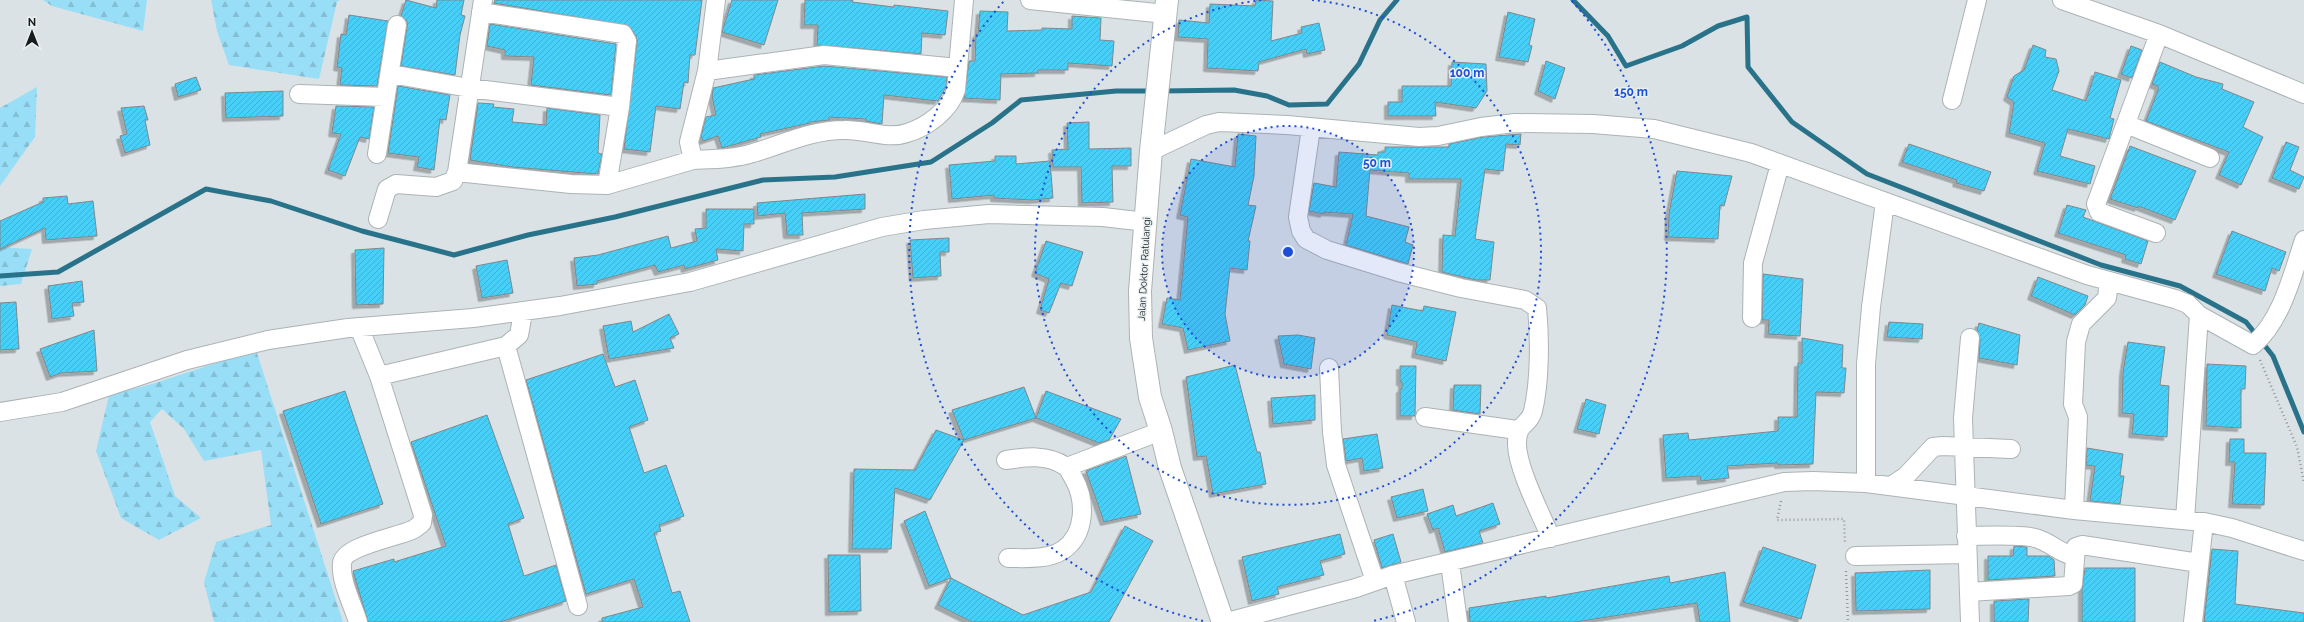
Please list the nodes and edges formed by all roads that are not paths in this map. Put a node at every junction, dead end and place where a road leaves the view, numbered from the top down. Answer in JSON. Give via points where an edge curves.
{"nodes":[{"id":1,"x":716,"y":0,"type":"edge"},
{"id":2,"x":964,"y":0,"type":"edge"},
{"id":3,"x":1039,"y":0,"type":"edge"},
{"id":4,"x":1977,"y":0,"type":"edge"},
{"id":5,"x":2062,"y":0,"type":"edge"},
{"id":6,"x":482,"y":6,"type":"edge"},
{"id":7,"x":1167,"y":7,"type":"edge"},
{"id":8,"x":397,"y":25,"type":"dead end"},
{"id":9,"x":2159,"y":34,"type":"junction"},
{"id":10,"x":958,"y":68,"type":"junction"},
{"id":11,"x":707,"y":71,"type":"junction"},
{"id":12,"x":389,"y":76,"type":"junction"},
{"id":13,"x":468,"y":88,"type":"junction"},
{"id":14,"x":299,"y":94,"type":"dead end"},
{"id":15,"x":2304,"y":94,"type":"edge"},
{"id":16,"x":385,"y":97,"type":"junction"},
{"id":17,"x":1952,"y":100,"type":"dead end"},
{"id":18,"x":620,"y":107,"type":"junction"},
{"id":19,"x":2126,"y":124,"type":"junction"},
{"id":20,"x":1311,"y":128,"type":"junction"},
{"id":21,"x":1151,"y":151,"type":"junction"},
{"id":22,"x":377,"y":154,"type":"dead end"},
{"id":23,"x":2210,"y":158,"type":"dead end"},
{"id":24,"x":693,"y":160,"type":"junction"},
{"id":25,"x":1780,"y":164,"type":"junction"},
{"id":26,"x":457,"y":172,"type":"junction"},
{"id":27,"x":607,"y":185,"type":"junction"},
{"id":28,"x":1885,"y":202,"type":"junction"},
{"id":29,"x":378,"y":219,"type":"dead end"},
{"id":30,"x":1146,"y":222,"type":"junction"},
{"id":31,"x":2156,"y":233,"type":"dead end"},
{"id":32,"x":2304,"y":240,"type":"edge"},
{"id":33,"x":2109,"y":281,"type":"junction"},
{"id":34,"x":523,"y":313,"type":"junction"},
{"id":35,"x":2199,"y":315,"type":"junction"},
{"id":36,"x":1752,"y":318,"type":"dead end"},
{"id":37,"x":359,"y":327,"type":"junction"},
{"id":38,"x":1970,"y":338,"type":"dead end"},
{"id":39,"x":506,"y":346,"type":"junction"},
{"id":40,"x":1329,"y":368,"type":"dead end"},
{"id":41,"x":379,"y":376,"type":"junction"},
{"id":42,"x":0,"y":412,"type":"edge"},
{"id":43,"x":1425,"y":417,"type":"dead end"},
{"id":44,"x":1517,"y":430,"type":"junction"},
{"id":45,"x":1161,"y":431,"type":"junction"},
{"id":46,"x":1964,"y":446,"type":"junction"},
{"id":47,"x":2011,"y":449,"type":"dead end"},
{"id":48,"x":1006,"y":460,"type":"dead end"},
{"id":49,"x":1067,"y":467,"type":"junction"},
{"id":50,"x":1866,"y":483,"type":"junction"},
{"id":51,"x":1891,"y":486,"type":"junction"},
{"id":52,"x":1965,"y":496,"type":"junction"},
{"id":53,"x":2074,"y":510,"type":"junction"},
{"id":54,"x":2185,"y":520,"type":"junction"},
{"id":55,"x":2204,"y":522,"type":"junction"},
{"id":56,"x":1966,"y":536,"type":"junction"},
{"id":57,"x":1551,"y":538,"type":"junction"},
{"id":58,"x":2304,"y":551,"type":"edge"},
{"id":59,"x":1967,"y":554,"type":"junction"},
{"id":60,"x":1848,"y":555,"type":"road end"},
{"id":61,"x":2074,"y":556,"type":"junction"},
{"id":62,"x":1008,"y":558,"type":"dead end"},
{"id":63,"x":1450,"y":562,"type":"junction"},
{"id":64,"x":2199,"y":563,"type":"junction"},
{"id":65,"x":1393,"y":575,"type":"junction"},
{"id":66,"x":1374,"y":581,"type":"junction"},
{"id":67,"x":1969,"y":592,"type":"junction"},
{"id":68,"x":578,"y":606,"type":"dead end"},
{"id":69,"x":358,"y":622,"type":"edge"},
{"id":70,"x":1223,"y":622,"type":"edge"},
{"id":71,"x":1227,"y":622,"type":"edge"},
{"id":72,"x":1406,"y":622,"type":"edge"},
{"id":73,"x":1458,"y":622,"type":"edge"},
{"id":74,"x":1970,"y":622,"type":"edge"},
{"id":75,"x":2193,"y":622,"type":"edge"}],
"edges":[{"from":1,"to":11,"type":"street"},
{"from":2,"to":10,"type":"street"},
{"from":3,"to":7,"type":"street"},
{"from":4,"to":17,"type":"street"},
{"from":5,"to":9,"type":"street"},
{"from":6,"to":13,"type":"street"},
{"from":6,"to":18,"type":"street","via":[[623,34],[626,42]]},
{"from":7,"to":21,"type":"highway","name":"Jalan Doktor Ratulangi"},
{"from":8,"to":12,"type":"street"},
{"from":9,"to":15,"type":"street"},
{"from":9,"to":19,"type":"street"},
{"from":10,"to":11,"type":"street","via":[[824,55]]},
{"from":10,"to":24,"type":"street","via":[[953,99],[940,113],[906,134],[829,130],[752,153]]},
{"from":11,"to":24,"type":"street","via":[[689,142]]},
{"from":12,"to":13,"type":"street"},
{"from":12,"to":16,"type":"street"},
{"from":13,"to":18,"type":"street"},
{"from":13,"to":26,"type":"street"},
{"from":14,"to":16,"type":"street"},
{"from":16,"to":22,"type":"street"},
{"from":18,"to":27,"type":"street"},
{"from":19,"to":23,"type":"street"},
{"from":19,"to":31,"type":"street","via":[[2096,204],[2099,212]]},
{"from":20,"to":21,"type":"street","via":[[1287,124],[1219,122],[1206,125]]},
{"from":20,"to":25,"type":"street","via":[[1419,137],[1509,123],[1593,124],[1654,129],[1709,141]]},
{"from":20,"to":44,"type":"street","via":[[1298,217],[1306,239],[1327,250],[1398,272],[1461,288],[1525,300],[1537,308],[1540,332],[1535,401],[1532,413]]},
{"from":21,"to":30,"type":"highway","name":"Jalan Doktor Ratulangi"},
{"from":24,"to":27,"type":"street"},
{"from":25,"to":28,"type":"street"},
{"from":25,"to":36,"type":"street","via":[[1753,263]]},
{"from":26,"to":27,"type":"street","via":[[571,184]]},
{"from":26,"to":29,"type":"street","via":[[453,181],[436,187],[396,184],[390,186]]},
{"from":28,"to":33,"type":"street"},
{"from":28,"to":50,"type":"street","via":[[1870,307],[1866,364]]},
{"from":30,"to":34,"type":"street","via":[[1103,216],[989,214],[924,220],[882,227],[690,282]]},
{"from":30,"to":45,"type":"highway","name":"Jalan Doktor Ratulangi","via":[[1140,291],[1141,338],[1150,397]]},
{"from":32,"to":35,"type":"street","via":[[2280,307],[2259,339]]},
{"from":33,"to":35,"type":"street","via":[[2175,299],[2188,304]]},
{"from":33,"to":53,"type":"street","via":[[2107,298],[2081,324],[2076,342],[2073,404],[2078,416]]},
{"from":34,"to":37,"type":"street"},
{"from":34,"to":39,"type":"street","via":[[519,335]]},
{"from":35,"to":54,"type":"street"},
{"from":37,"to":41,"type":"street"},
{"from":37,"to":42,"type":"street","via":[[268,340],[218,351],[62,402]]},
{"from":38,"to":46,"type":"street","via":[[1963,405]]},
{"from":39,"to":41,"type":"street"},
{"from":39,"to":68,"type":"street"},
{"from":40,"to":66,"type":"street","via":[[1336,466]]},
{"from":41,"to":69,"type":"street","via":[[423,515],[422,523],[412,530],[346,554],[342,562],[342,574]]},
{"from":43,"to":44,"type":"street"},
{"from":44,"to":57,"type":"street","via":[[1519,457]]},
{"from":45,"to":49,"type":"street"},
{"from":45,"to":70,"type":"highway","name":"Jalan Doktor Ratulangi","via":[[1170,468]]},
{"from":46,"to":47,"type":"street"},
{"from":46,"to":51,"type":"street","via":[[1933,447],[1906,476]]},
{"from":46,"to":52,"type":"street"},
{"from":48,"to":49,"type":"street","via":[[1046,458]]},
{"from":49,"to":62,"type":"street","via":[[1079,489],[1082,514],[1078,534],[1062,550],[1039,558]]},
{"from":50,"to":51,"type":"street"},
{"from":50,"to":57,"type":"street","via":[[1784,482]]},
{"from":51,"to":52,"type":"street"},
{"from":52,"to":53,"type":"street"},
{"from":52,"to":56,"type":"street"},
{"from":53,"to":54,"type":"street"},
{"from":54,"to":55,"type":"street"},
{"from":55,"to":58,"type":"street","via":[[2232,528]]},
{"from":55,"to":64,"type":"street"},
{"from":56,"to":59,"type":"street"},
{"from":56,"to":61,"type":"street","via":[[2034,537],[2048,542],[2062,554]]},
{"from":57,"to":63,"type":"street"},
{"from":59,"to":60,"type":"street"},
{"from":59,"to":67,"type":"street"},
{"from":61,"to":64,"type":"street","via":[[2076,547],[2082,545]]},
{"from":61,"to":67,"type":"street","via":[[2073,584],[2069,586]]},
{"from":63,"to":65,"type":"street"},
{"from":63,"to":73,"type":"street"},
{"from":64,"to":75,"type":"street"},
{"from":65,"to":66,"type":"street"},
{"from":65,"to":72,"type":"street"},
{"from":66,"to":71,"type":"street"},
{"from":67,"to":74,"type":"street"}]}
